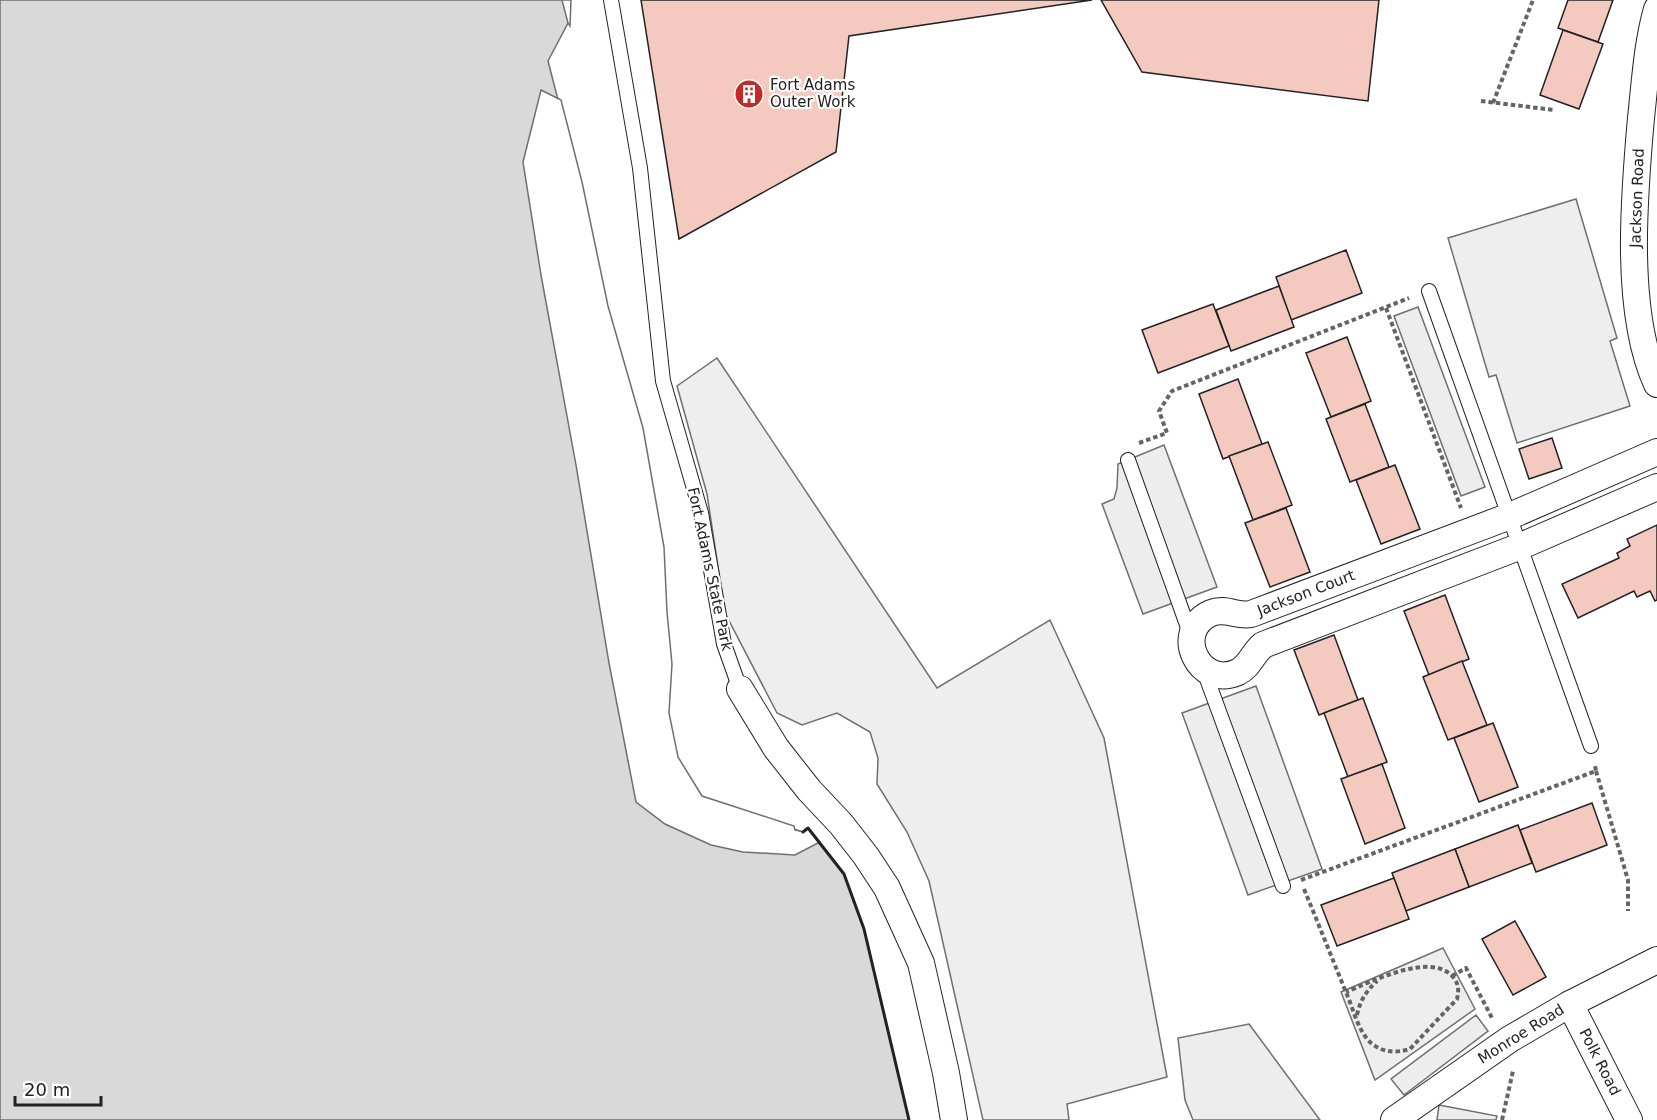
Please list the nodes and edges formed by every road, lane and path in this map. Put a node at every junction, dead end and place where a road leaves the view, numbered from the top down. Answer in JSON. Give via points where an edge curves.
{"nodes":[{"id":1,"x":611,"y":0,"type":"edge"},
{"id":2,"x":1533,"y":0,"type":"edge"},
{"id":3,"x":1657,"y":9,"type":"edge"},
{"id":4,"x":1482,"y":101,"type":"dead end"},
{"id":5,"x":1493,"y":103,"type":"junction"},
{"id":6,"x":1554,"y":110,"type":"dead end"},
{"id":7,"x":1429,"y":291,"type":"joint"},
{"id":8,"x":1386,"y":308,"type":"junction"},
{"id":9,"x":1657,"y":384,"type":"edge"},
{"id":10,"x":1657,"y":452,"type":"edge"},
{"id":11,"x":1128,"y":460,"type":"joint"},
{"id":12,"x":1657,"y":487,"type":"edge"},
{"id":13,"x":1510,"y":516,"type":"junction"},
{"id":14,"x":1470,"y":531,"type":"junction"},
{"id":15,"x":1521,"y":546,"type":"junction"},
{"id":16,"x":1191,"y":638,"type":"junction"},
{"id":17,"x":1203,"y":667,"type":"junction"},
{"id":18,"x":740,"y":689,"type":"joint"},
{"id":19,"x":1592,"y":746,"type":"joint"},
{"id":20,"x":1596,"y":771,"type":"junction"},
{"id":21,"x":1300,"y":880,"type":"junction"},
{"id":22,"x":1283,"y":886,"type":"joint"},
{"id":23,"x":1628,"y":911,"type":"dead end"},
{"id":24,"x":1657,"y":960,"type":"edge"},
{"id":25,"x":1452,"y":976,"type":"junction"},
{"id":26,"x":1380,"y":979,"type":"junction"},
{"id":27,"x":1346,"y":992,"type":"junction"},
{"id":28,"x":1570,"y":1004,"type":"junction"},
{"id":29,"x":1356,"y":1017,"type":"junction"},
{"id":30,"x":1510,"y":1039,"type":"junction"},
{"id":31,"x":954,"y":1120,"type":"edge"},
{"id":32,"x":1394,"y":1120,"type":"edge"},
{"id":33,"x":1502,"y":1120,"type":"edge"},
{"id":34,"x":1629,"y":1120,"type":"edge"}],
"edges":[{"from":1,"to":18,"type":"lane","name":"Fort Adams State Park","via":[[640,168],[663,381],[701,513],[724,644]]},
{"from":2,"to":5,"type":"path"},
{"from":3,"to":9,"type":"street","name":"Jackson Road","via":[[1638,149],[1635,254],[1640,334]]},
{"from":4,"to":5,"type":"path"},
{"from":5,"to":6,"type":"path"},
{"from":7,"to":8,"type":"path"},
{"from":7,"to":13,"type":"lane"},
{"from":8,"to":11,"type":"path","via":[[1172,391],[1159,411],[1167,433],[1121,450]]},
{"from":8,"to":14,"type":"path"},
{"from":10,"to":13,"type":"street","name":"Jackson Court"},
{"from":11,"to":16,"type":"lane"},
{"from":12,"to":15,"type":"street"},
{"from":13,"to":14,"type":"street","name":"Jackson Court"},
{"from":13,"to":15,"type":"lane"},
{"from":14,"to":16,"type":"street","name":"Jackson Court","via":[[1251,614],[1214,612],[1204,616]]},
{"from":15,"to":17,"type":"street","via":[[1263,645],[1239,672],[1217,674]]},
{"from":15,"to":19,"type":"lane"},
{"from":16,"to":17,"type":"street","via":[[1193,654]]},
{"from":17,"to":22,"type":"lane"},
{"from":18,"to":31,"type":"street","name":"Fort Adams State Park","via":[[776,748],[866,856],[892,897],[921,963]]},
{"from":19,"to":20,"type":"path"},
{"from":20,"to":21,"type":"path"},
{"from":20,"to":23,"type":"path","via":[[1628,880]]},
{"from":21,"to":22,"type":"path"},
{"from":21,"to":27,"type":"path"},
{"from":24,"to":28,"type":"street","name":"Monroe Road"},
{"from":25,"to":26,"type":"path","via":[[1437,968],[1415,968]]},
{"from":25,"to":29,"type":"path","via":[[1458,983],[1457,999],[1410,1048],[1401,1052],[1385,1052],[1370,1042]]},
{"from":25,"to":30,"type":"path","via":[[1466,968],[1497,1028]]},
{"from":26,"to":27,"type":"path"},
{"from":26,"to":29,"type":"path","via":[[1367,991]]},
{"from":27,"to":29,"type":"path"},
{"from":28,"to":30,"type":"street","name":"Monroe Road"},
{"from":28,"to":34,"type":"street","name":"Polk Road"},
{"from":30,"to":32,"type":"street","name":"Monroe Road"},
{"from":30,"to":33,"type":"path","via":[[1517,1057]]}]}
